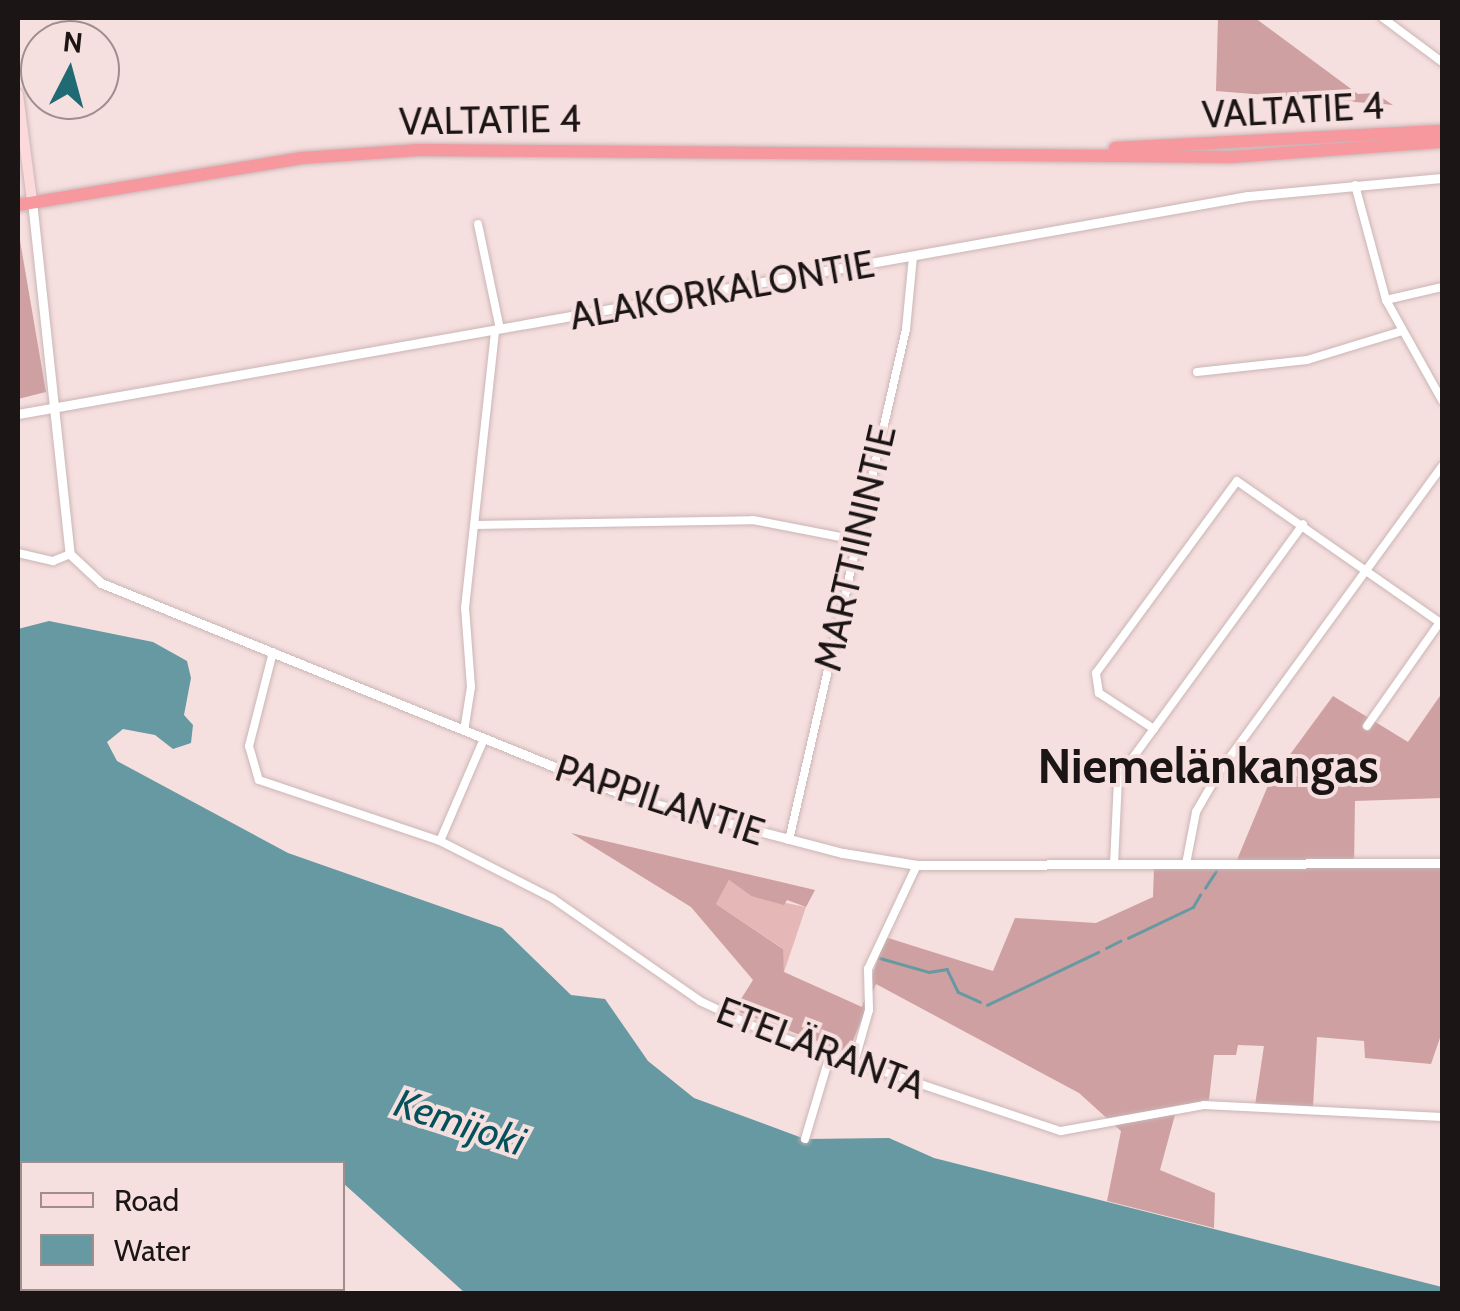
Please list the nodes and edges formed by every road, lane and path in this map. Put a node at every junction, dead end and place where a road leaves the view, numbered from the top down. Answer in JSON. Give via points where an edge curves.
{"nodes":[{"id":1,"x":1384,"y":18,"type":"edge"},
{"id":2,"x":1442,"y":62,"type":"edge"},
{"id":3,"x":18,"y":94,"type":"edge"},
{"id":4,"x":1442,"y":131,"type":"edge"},
{"id":5,"x":1442,"y":144,"type":"edge"},
{"id":6,"x":967,"y":154,"type":"junction"},
{"id":7,"x":1442,"y":181,"type":"edge"},
{"id":8,"x":1354,"y":185,"type":"junction"},
{"id":9,"x":24,"y":203,"type":"edge"},
{"id":10,"x":478,"y":224,"type":"dead end"},
{"id":11,"x":913,"y":256,"type":"junction"},
{"id":12,"x":1442,"y":287,"type":"edge"},
{"id":13,"x":1386,"y":300,"type":"junction"},
{"id":14,"x":498,"y":330,"type":"junction"},
{"id":15,"x":1402,"y":331,"type":"junction"},
{"id":16,"x":1197,"y":372,"type":"dead end"},
{"id":17,"x":1442,"y":400,"type":"edge"},
{"id":18,"x":56,"y":407,"type":"junction"},
{"id":19,"x":18,"y":414,"type":"edge"},
{"id":20,"x":1442,"y":466,"type":"edge"},
{"id":21,"x":1303,"y":524,"type":"junction"},
{"id":22,"x":474,"y":525,"type":"junction"},
{"id":23,"x":856,"y":540,"type":"junction"},
{"id":24,"x":18,"y":553,"type":"edge"},
{"id":25,"x":70,"y":554,"type":"junction"},
{"id":26,"x":1367,"y":569,"type":"junction"},
{"id":27,"x":1442,"y":623,"type":"edge"},
{"id":28,"x":273,"y":652,"type":"junction"},
{"id":29,"x":1367,"y":726,"type":"dead end"},
{"id":30,"x":1154,"y":728,"type":"junction"},
{"id":31,"x":464,"y":731,"type":"junction"},
{"id":32,"x":484,"y":739,"type":"junction"},
{"id":33,"x":789,"y":840,"type":"junction"},
{"id":34,"x":440,"y":841,"type":"junction"},
{"id":35,"x":1442,"y":863,"type":"edge"},
{"id":36,"x":1114,"y":864,"type":"junction"},
{"id":37,"x":1186,"y":864,"type":"junction"},
{"id":38,"x":917,"y":865,"type":"junction"},
{"id":39,"x":830,"y":1056,"type":"junction"},
{"id":40,"x":854,"y":1063,"type":"junction"},
{"id":41,"x":1442,"y":1117,"type":"edge"},
{"id":42,"x":805,"y":1139,"type":"dead end"},
{"id":43,"x":107,"y":1294,"type":"edge"},
{"id":44,"x":233,"y":1294,"type":"edge"}],
"edges":[{"from":1,"to":2,"type":"street"},
{"from":3,"to":9,"type":"main road"},
{"from":4,"to":6,"type":"highway","name":"VALTATIE 4"},
{"from":5,"to":6,"type":"highway","name":"VALTATIE 4","via":[[1231,157]]},
{"from":6,"to":9,"type":"highway","name":"VALTATIE 4","via":[[419,150],[302,158]]},
{"from":7,"to":8,"type":"street","name":"ALAKORKALONTIE"},
{"from":8,"to":11,"type":"street","name":"ALAKORKALONTIE","via":[[1248,196]]},
{"from":8,"to":13,"type":"street"},
{"from":9,"to":18,"type":"street"},
{"from":10,"to":14,"type":"street"},
{"from":11,"to":14,"type":"street","name":"ALAKORKALONTIE"},
{"from":11,"to":23,"type":"street","name":"MARTTIININTIE","via":[[906,329]]},
{"from":12,"to":13,"type":"street"},
{"from":13,"to":15,"type":"street"},
{"from":14,"to":18,"type":"street","name":"ALAKORKALONTIE"},
{"from":14,"to":22,"type":"street"},
{"from":15,"to":16,"type":"street","via":[[1308,360]]},
{"from":15,"to":17,"type":"street"},
{"from":18,"to":19,"type":"street","name":"ALAKORKALONTIE"},
{"from":18,"to":25,"type":"street"},
{"from":20,"to":26,"type":"street"},
{"from":21,"to":26,"type":"street"},
{"from":21,"to":30,"type":"street"},
{"from":21,"to":30,"type":"street","via":[[1237,481],[1096,672],[1099,694]]},
{"from":22,"to":23,"type":"street","via":[[753,520]]},
{"from":22,"to":31,"type":"street"},
{"from":23,"to":33,"type":"street","name":"MARTTIININTIE"},
{"from":24,"to":25,"type":"street","via":[[53,560]]},
{"from":25,"to":28,"type":"street","name":"PAPPILANTIE","via":[[100,583]]},
{"from":26,"to":27,"type":"street"},
{"from":26,"to":37,"type":"street","via":[[1219,772],[1196,812]]},
{"from":27,"to":29,"type":"street"},
{"from":28,"to":31,"type":"street","name":"PAPPILANTIE"},
{"from":28,"to":34,"type":"street","name":"ETELÄRANTA","via":[[249,746],[259,780]]},
{"from":30,"to":36,"type":"street","via":[[1118,778]]},
{"from":31,"to":32,"type":"street","name":"PAPPILANTIE"},
{"from":32,"to":33,"type":"street","name":"PAPPILANTIE","via":[[648,803]]},
{"from":32,"to":34,"type":"street"},
{"from":33,"to":38,"type":"street","name":"PAPPILANTIE"},
{"from":34,"to":39,"type":"street","name":"ETELÄRANTA","via":[[552,898],[700,1000]]},
{"from":35,"to":37,"type":"street","name":"PAPPILANTIE"},
{"from":36,"to":37,"type":"street","name":"PAPPILANTIE"},
{"from":36,"to":38,"type":"street","name":"PAPPILANTIE"},
{"from":38,"to":40,"type":"street","via":[[868,969],[870,1010]]},
{"from":39,"to":40,"type":"street","name":"ETELÄRANTA"},
{"from":39,"to":42,"type":"street"},
{"from":40,"to":41,"type":"street","name":"ETELÄRANTA","via":[[1061,1131],[1204,1105]]},
{"from":43,"to":44,"type":"street"}]}
